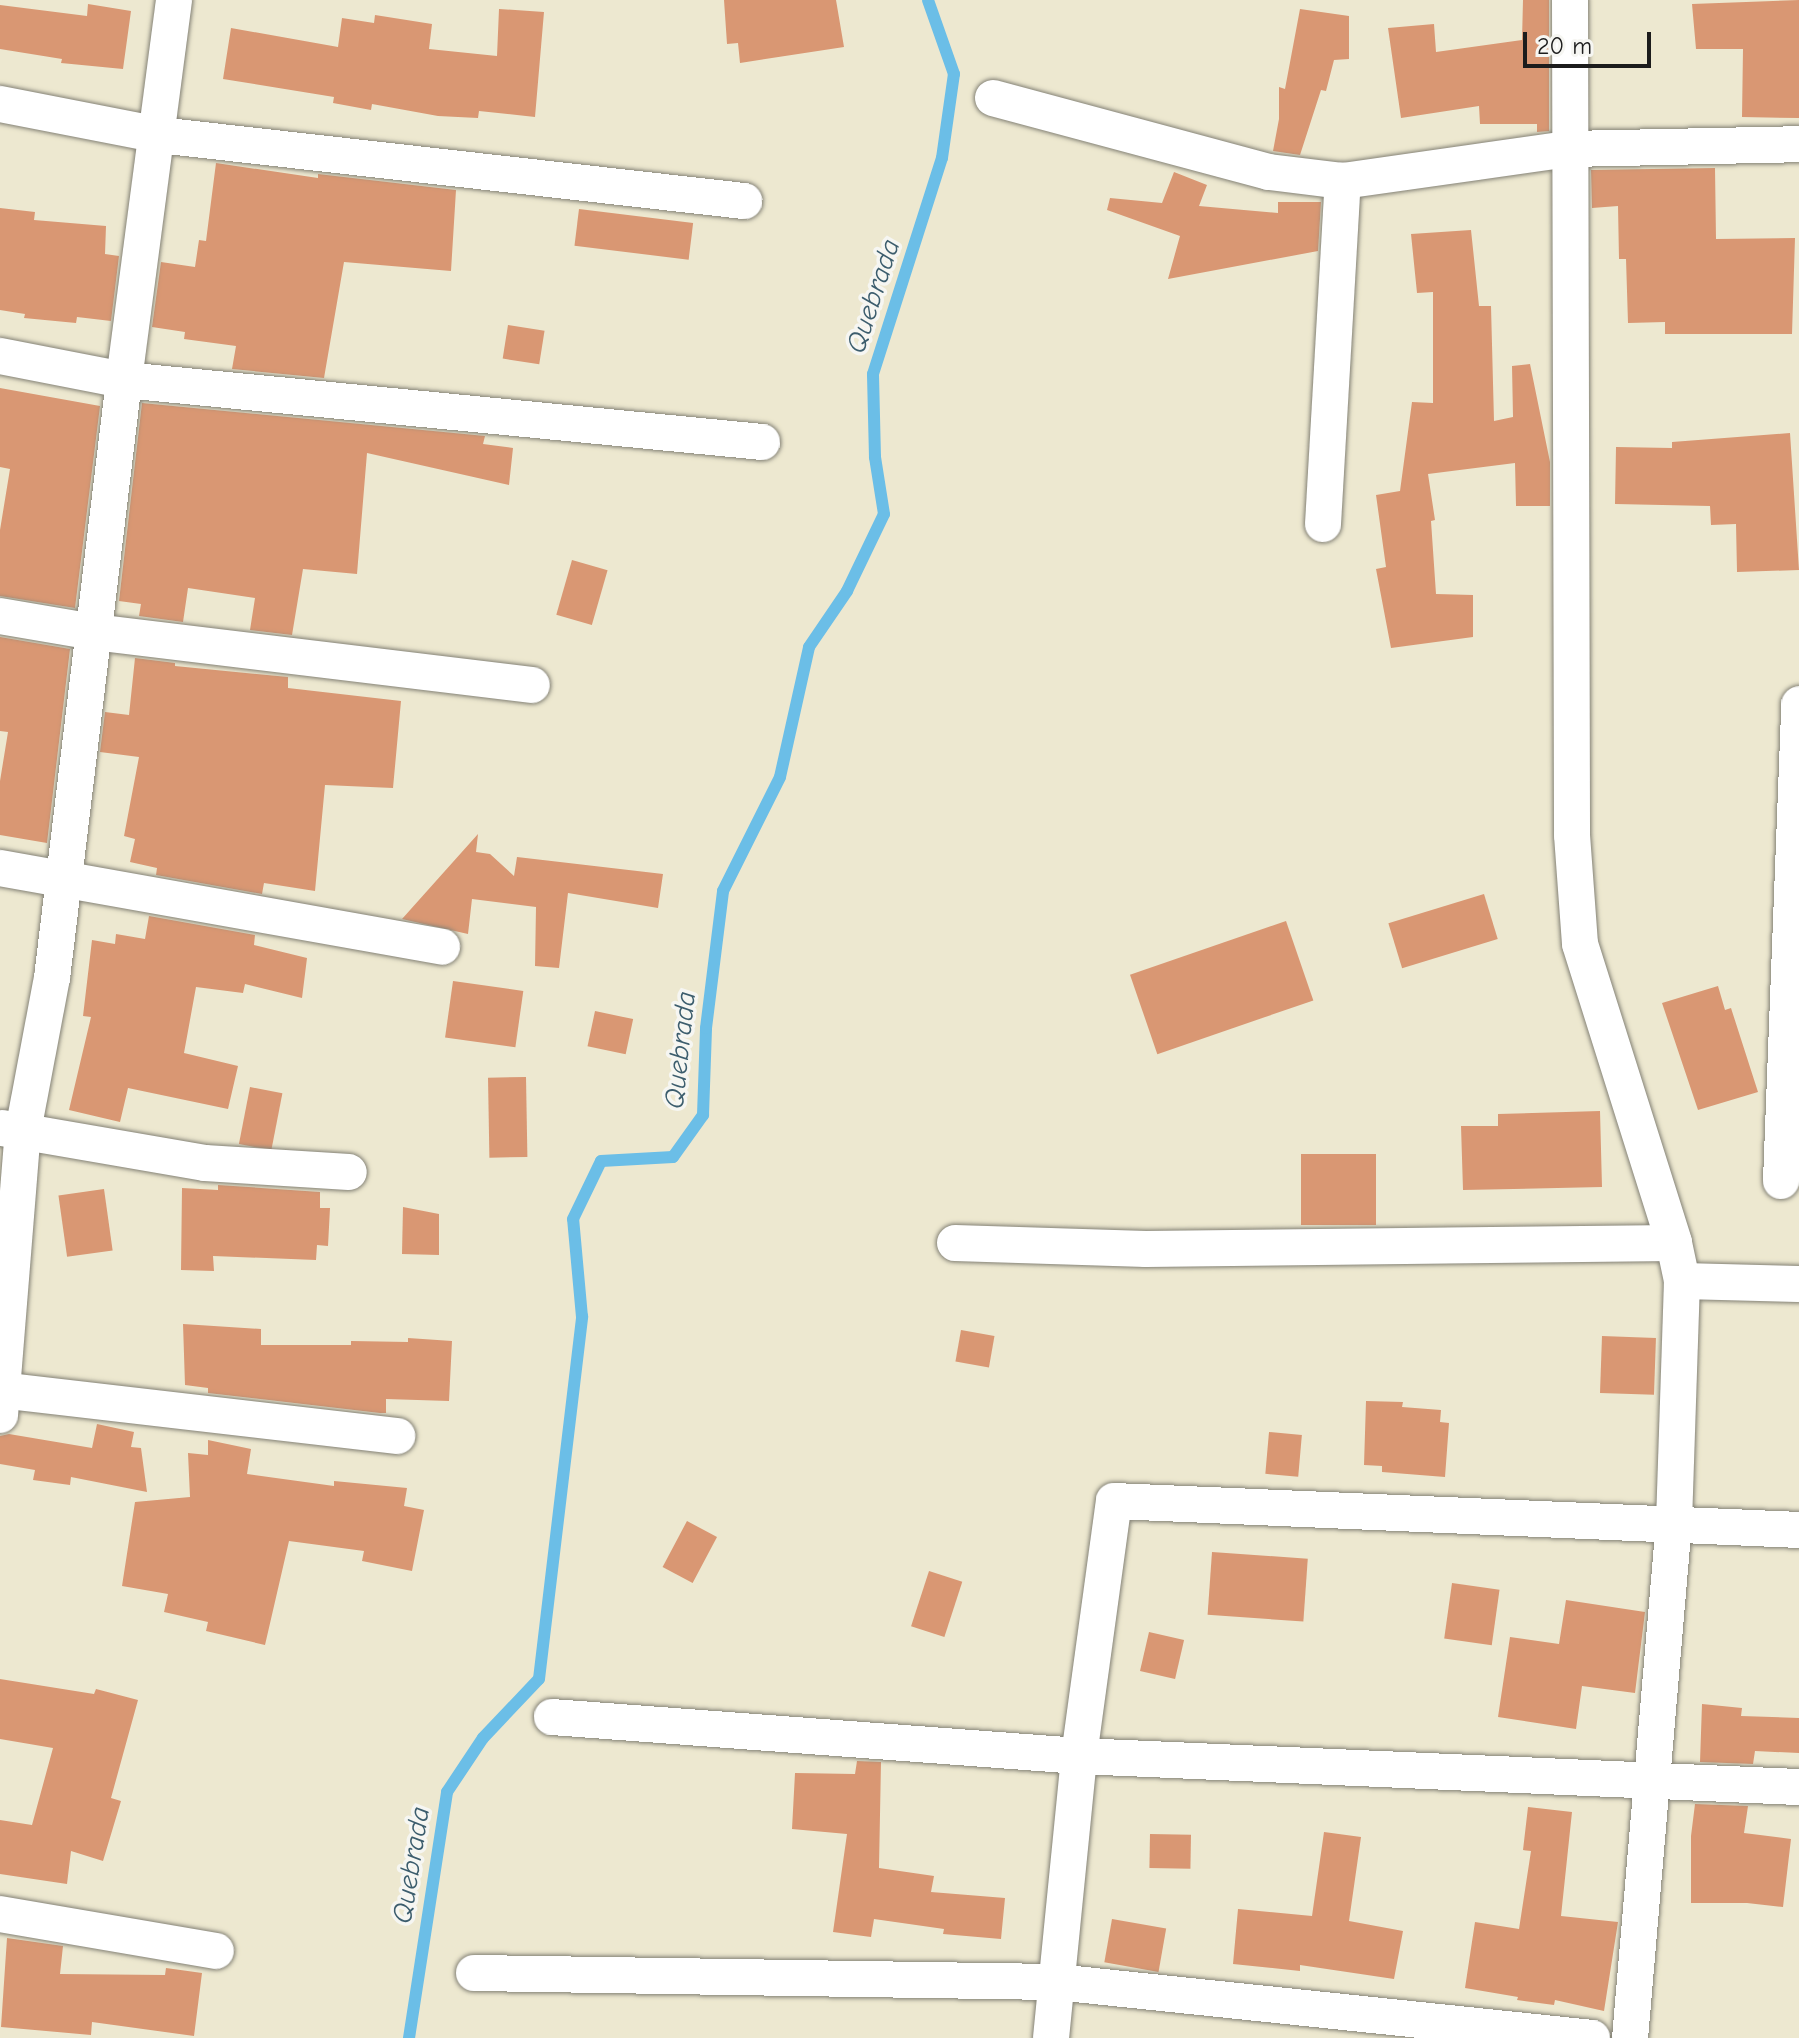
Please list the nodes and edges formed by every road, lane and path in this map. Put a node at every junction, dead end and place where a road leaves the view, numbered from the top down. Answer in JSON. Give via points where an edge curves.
{"nodes":[{"id":1,"x":174,"y":0,"type":"edge"},
{"id":2,"x":1570,"y":0,"type":"edge"},
{"id":3,"x":993,"y":98,"type":"dead end"},
{"id":4,"x":0,"y":104,"type":"edge"},
{"id":5,"x":159,"y":135,"type":"junction"},
{"id":6,"x":1799,"y":144,"type":"edge"},
{"id":7,"x":1569,"y":149,"type":"junction"},
{"id":8,"x":1343,"y":181,"type":"junction"},
{"id":9,"x":744,"y":201,"type":"dead end"},
{"id":10,"x":0,"y":356,"type":"edge"},
{"id":11,"x":124,"y":380,"type":"junction"},
{"id":12,"x":762,"y":442,"type":"dead end"},
{"id":13,"x":1323,"y":524,"type":"dead end"},
{"id":14,"x":0,"y":616,"type":"edge"},
{"id":15,"x":94,"y":632,"type":"junction"},
{"id":16,"x":532,"y":685,"type":"dead end"},
{"id":17,"x":1799,"y":704,"type":"edge"},
{"id":18,"x":0,"y":868,"type":"edge"},
{"id":19,"x":64,"y":877,"type":"junction"},
{"id":20,"x":442,"y":947,"type":"dead end"},
{"id":21,"x":11,"y":1129,"type":"edge"},
{"id":22,"x":349,"y":1172,"type":"dead end"},
{"id":23,"x":1781,"y":1181,"type":"dead end"},
{"id":24,"x":955,"y":1243,"type":"dead end"},
{"id":25,"x":1674,"y":1243,"type":"junction"},
{"id":26,"x":1682,"y":1281,"type":"junction"},
{"id":27,"x":1799,"y":1284,"type":"edge"},
{"id":28,"x":1,"y":1399,"type":"edge"},
{"id":29,"x":397,"y":1436,"type":"dead end"},
{"id":30,"x":1674,"y":1522,"type":"junction"},
{"id":31,"x":1799,"y":1530,"type":"edge"},
{"id":32,"x":552,"y":1717,"type":"dead end"},
{"id":33,"x":1079,"y":1756,"type":"junction"},
{"id":34,"x":1651,"y":1779,"type":"junction"},
{"id":35,"x":1799,"y":1787,"type":"edge"},
{"id":36,"x":0,"y":1914,"type":"edge"},
{"id":37,"x":216,"y":1951,"type":"dead end"},
{"id":38,"x":474,"y":1973,"type":"dead end"},
{"id":39,"x":1056,"y":1982,"type":"junction"},
{"id":40,"x":1051,"y":2038,"type":"edge"},
{"id":41,"x":1592,"y":2038,"type":"edge"},
{"id":42,"x":1630,"y":2038,"type":"edge"}],
"edges":[{"from":1,"to":5,"type":"street"},
{"from":2,"to":7,"type":"street"},
{"from":3,"to":8,"type":"street","via":[[1269,172]]},
{"from":4,"to":5,"type":"street"},
{"from":5,"to":9,"type":"street"},
{"from":5,"to":11,"type":"street"},
{"from":6,"to":7,"type":"street"},
{"from":7,"to":8,"type":"street"},
{"from":7,"to":25,"type":"street","via":[[1572,835],[1580,944]]},
{"from":8,"to":13,"type":"street"},
{"from":10,"to":11,"type":"street"},
{"from":11,"to":12,"type":"street"},
{"from":11,"to":15,"type":"street"},
{"from":14,"to":15,"type":"street"},
{"from":15,"to":16,"type":"street"},
{"from":15,"to":19,"type":"street"},
{"from":17,"to":23,"type":"street"},
{"from":18,"to":19,"type":"street"},
{"from":19,"to":20,"type":"street"},
{"from":19,"to":21,"type":"street","via":[[52,978]]},
{"from":21,"to":22,"type":"street","via":[[205,1163]]},
{"from":21,"to":28,"type":"street"},
{"from":24,"to":25,"type":"street","via":[[1146,1249]]},
{"from":25,"to":26,"type":"street"},
{"from":26,"to":27,"type":"street"},
{"from":26,"to":30,"type":"street"},
{"from":28,"to":29,"type":"street"},
{"from":30,"to":31,"type":"street"},
{"from":30,"to":33,"type":"street","via":[[1114,1501]]},
{"from":30,"to":34,"type":"street"},
{"from":32,"to":33,"type":"street"},
{"from":33,"to":34,"type":"street"},
{"from":33,"to":39,"type":"street"},
{"from":34,"to":35,"type":"street"},
{"from":34,"to":42,"type":"street"},
{"from":36,"to":37,"type":"street"},
{"from":38,"to":39,"type":"street"},
{"from":39,"to":40,"type":"street"},
{"from":39,"to":41,"type":"street"}]}
